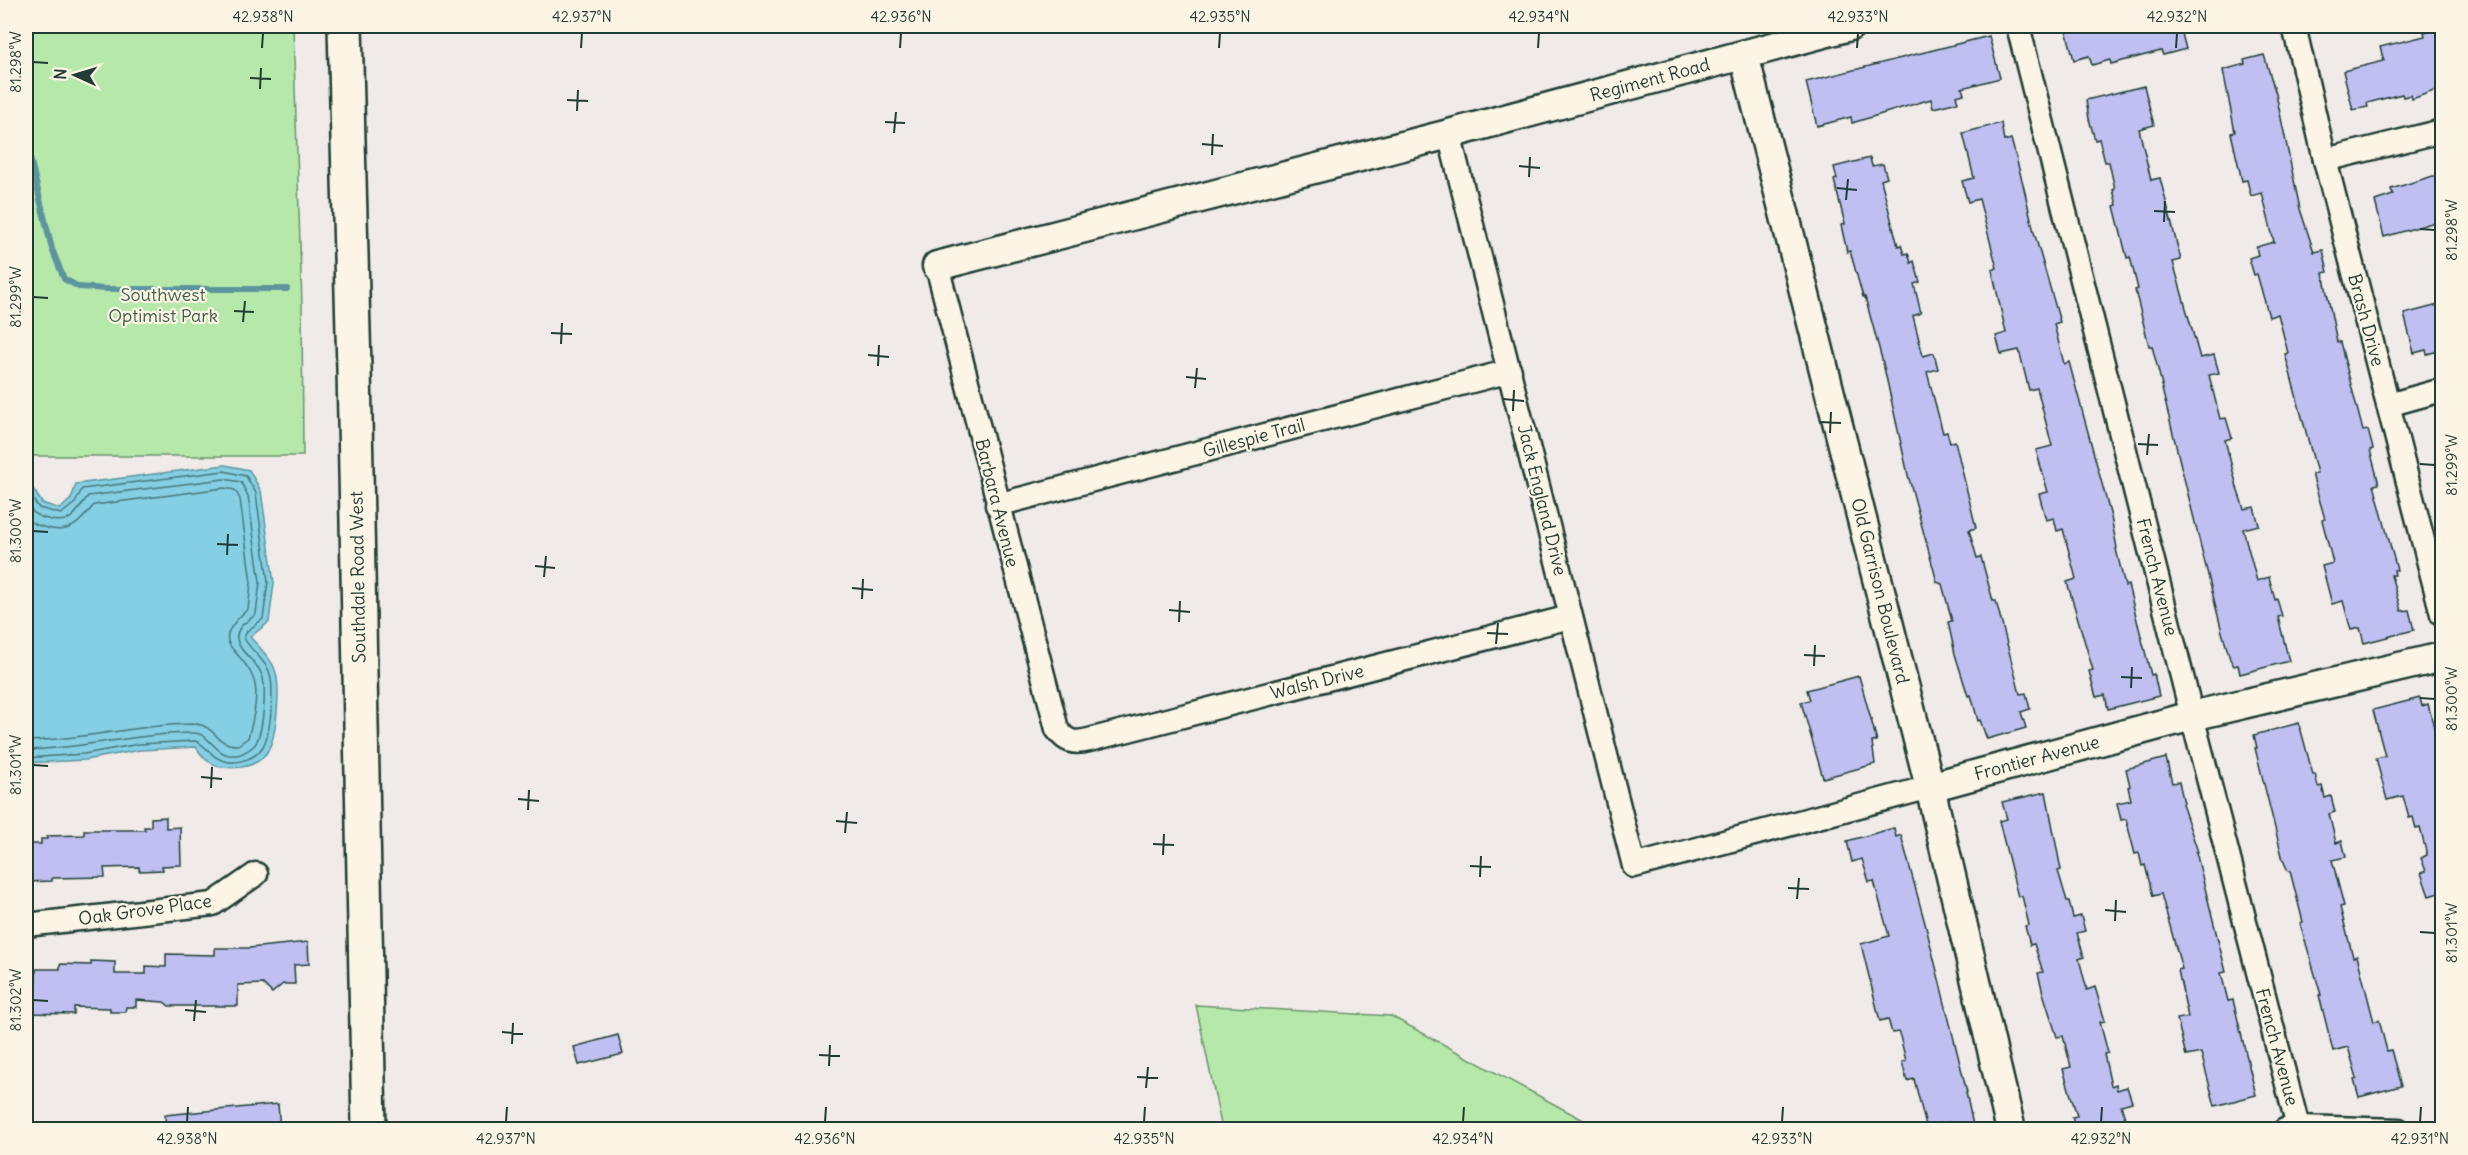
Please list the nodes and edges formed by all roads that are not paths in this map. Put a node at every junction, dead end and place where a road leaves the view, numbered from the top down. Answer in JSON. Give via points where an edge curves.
{"nodes":[{"id":1,"x":345,"y":26,"type":"edge"},
{"id":2,"x":1850,"y":26,"type":"edge"},
{"id":3,"x":2018,"y":26,"type":"edge"},
{"id":4,"x":2294,"y":26,"type":"edge"},
{"id":5,"x":1743,"y":54,"type":"junction"},
{"id":6,"x":2442,"y":131,"type":"edge"},
{"id":7,"x":1449,"y":134,"type":"junction"},
{"id":8,"x":2325,"y":160,"type":"junction"},
{"id":9,"x":937,"y":266,"type":"joint"},
{"id":10,"x":1510,"y":371,"type":"junction"},
{"id":11,"x":2442,"y":390,"type":"edge"},
{"id":12,"x":2388,"y":405,"type":"junction"},
{"id":13,"x":997,"y":505,"type":"junction"},
{"id":14,"x":2442,"y":614,"type":"edge"},
{"id":15,"x":1570,"y":617,"type":"junction"},
{"id":16,"x":2442,"y":657,"type":"edge"},
{"id":17,"x":2192,"y":716,"type":"junction"},
{"id":18,"x":1063,"y":739,"type":"joint"},
{"id":19,"x":1930,"y":787,"type":"junction"},
{"id":20,"x":1634,"y":866,"type":"joint"},
{"id":21,"x":256,"y":874,"type":"dead end"},
{"id":22,"x":26,"y":925,"type":"edge"},
{"id":23,"x":2292,"y":1128,"type":"edge"},
{"id":24,"x":369,"y":1130,"type":"edge"},
{"id":25,"x":2011,"y":1130,"type":"edge"},
{"id":26,"x":2399,"y":1130,"type":"edge"}],
"edges":[{"from":1,"to":24,"type":"main road","name":"Southdale Road West"},
{"from":2,"to":5,"type":"street","name":"Regiment Road"},
{"from":3,"to":17,"type":"street","name":"French Avenue"},
{"from":4,"to":8,"type":"street","name":"Brash Drive"},
{"from":5,"to":7,"type":"street","name":"Regiment Road"},
{"from":5,"to":19,"type":"street","name":"Old Garrison Boulevard"},
{"from":6,"to":8,"type":"street"},
{"from":7,"to":9,"type":"street","name":"Regiment Road"},
{"from":7,"to":10,"type":"street","name":"Jack England Drive"},
{"from":8,"to":12,"type":"street","name":"Brash Drive"},
{"from":9,"to":13,"type":"street","name":"Barbara Avenue"},
{"from":10,"to":13,"type":"street","name":"Gillespie Trail"},
{"from":10,"to":15,"type":"street","name":"Jack England Drive"},
{"from":11,"to":12,"type":"street"},
{"from":12,"to":14,"type":"street","name":"Brash Drive"},
{"from":13,"to":18,"type":"street","name":"Barbara Avenue","via":[[1057,729]]},
{"from":15,"to":18,"type":"street","name":"Walsh Drive","via":[[1089,741]]},
{"from":15,"to":20,"type":"street","name":"Jack England Drive"},
{"from":16,"to":17,"type":"street","name":"Frontier Avenue"},
{"from":17,"to":19,"type":"street","name":"Frontier Avenue"},
{"from":17,"to":23,"type":"street","name":"French Avenue"},
{"from":19,"to":20,"type":"street","name":"Frontier Avenue"},
{"from":19,"to":25,"type":"street","name":"Old Garrison Boulevard"},
{"from":21,"to":22,"type":"street","name":"Oak Grove Place","via":[[213,904]]},
{"from":23,"to":26,"type":"street"}]}
